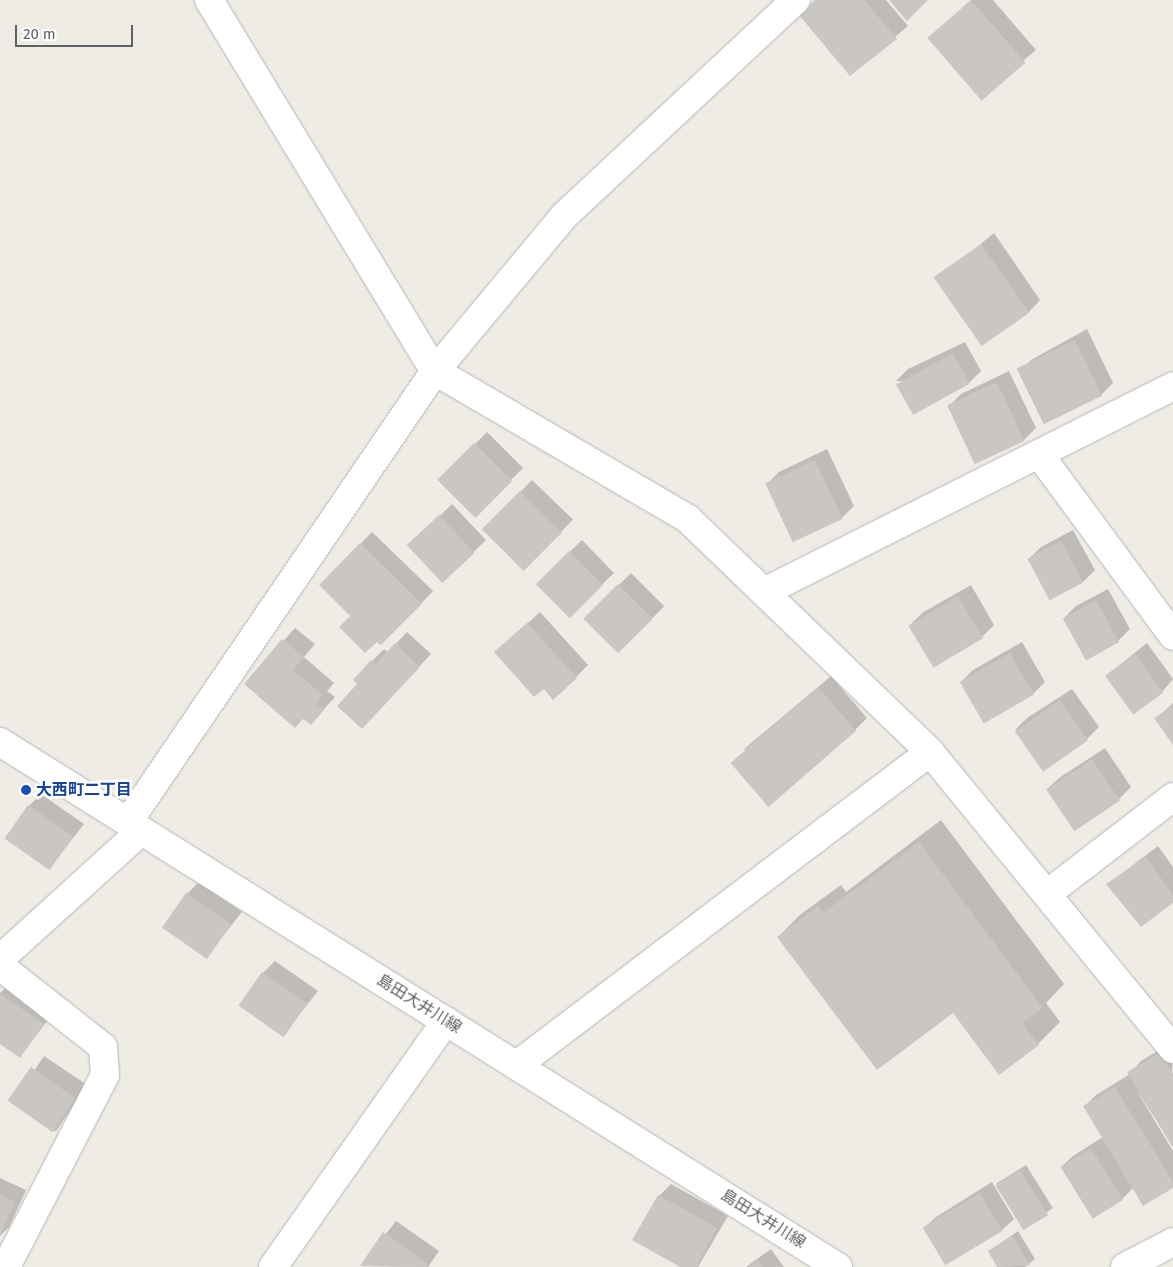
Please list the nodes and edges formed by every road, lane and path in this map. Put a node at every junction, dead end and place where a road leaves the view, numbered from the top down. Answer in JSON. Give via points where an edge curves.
{"nodes":[{"id":1,"x":209,"y":0,"type":"edge"},
{"id":2,"x":796,"y":0,"type":"edge"},
{"id":3,"x":435,"y":371,"type":"junction"},
{"id":4,"x":1173,"y":386,"type":"edge"},
{"id":5,"x":1039,"y":454,"type":"junction"},
{"id":6,"x":764,"y":592,"type":"junction"},
{"id":7,"x":1173,"y":636,"type":"edge"},
{"id":8,"x":0,"y":742,"type":"edge"},
{"id":9,"x":930,"y":752,"type":"junction"},
{"id":10,"x":1173,"y":797,"type":"edge"},
{"id":11,"x":134,"y":826,"type":"junction"},
{"id":12,"x":1047,"y":894,"type":"junction"},
{"id":13,"x":0,"y":959,"type":"edge"},
{"id":14,"x":0,"y":966,"type":"edge"},
{"id":15,"x":446,"y":1021,"type":"junction"},
{"id":16,"x":1173,"y":1049,"type":"edge"},
{"id":17,"x":516,"y":1064,"type":"junction"},
{"id":18,"x":1173,"y":1242,"type":"edge"},
{"id":19,"x":6,"y":1267,"type":"edge"},
{"id":20,"x":273,"y":1267,"type":"edge"},
{"id":21,"x":838,"y":1267,"type":"edge"},
{"id":22,"x":1125,"y":1267,"type":"edge"}],
"edges":[{"from":1,"to":3,"type":"street"},
{"from":2,"to":3,"type":"street","via":[[564,216]]},
{"from":3,"to":6,"type":"street","via":[[688,519]]},
{"from":3,"to":11,"type":"street"},
{"from":4,"to":5,"type":"street"},
{"from":5,"to":6,"type":"street"},
{"from":5,"to":7,"type":"street"},
{"from":6,"to":9,"type":"street"},
{"from":8,"to":11,"type":"street","name":"島田大井川線"},
{"from":9,"to":12,"type":"street"},
{"from":9,"to":17,"type":"street"},
{"from":10,"to":12,"type":"street"},
{"from":11,"to":13,"type":"street"},
{"from":11,"to":15,"type":"street","name":"島田大井川線"},
{"from":12,"to":16,"type":"street"},
{"from":14,"to":19,"type":"street","via":[[103,1047],[105,1075]]},
{"from":15,"to":17,"type":"street","name":"島田大井川線"},
{"from":15,"to":20,"type":"street"},
{"from":17,"to":21,"type":"street","name":"島田大井川線"},
{"from":18,"to":22,"type":"street"}]}
